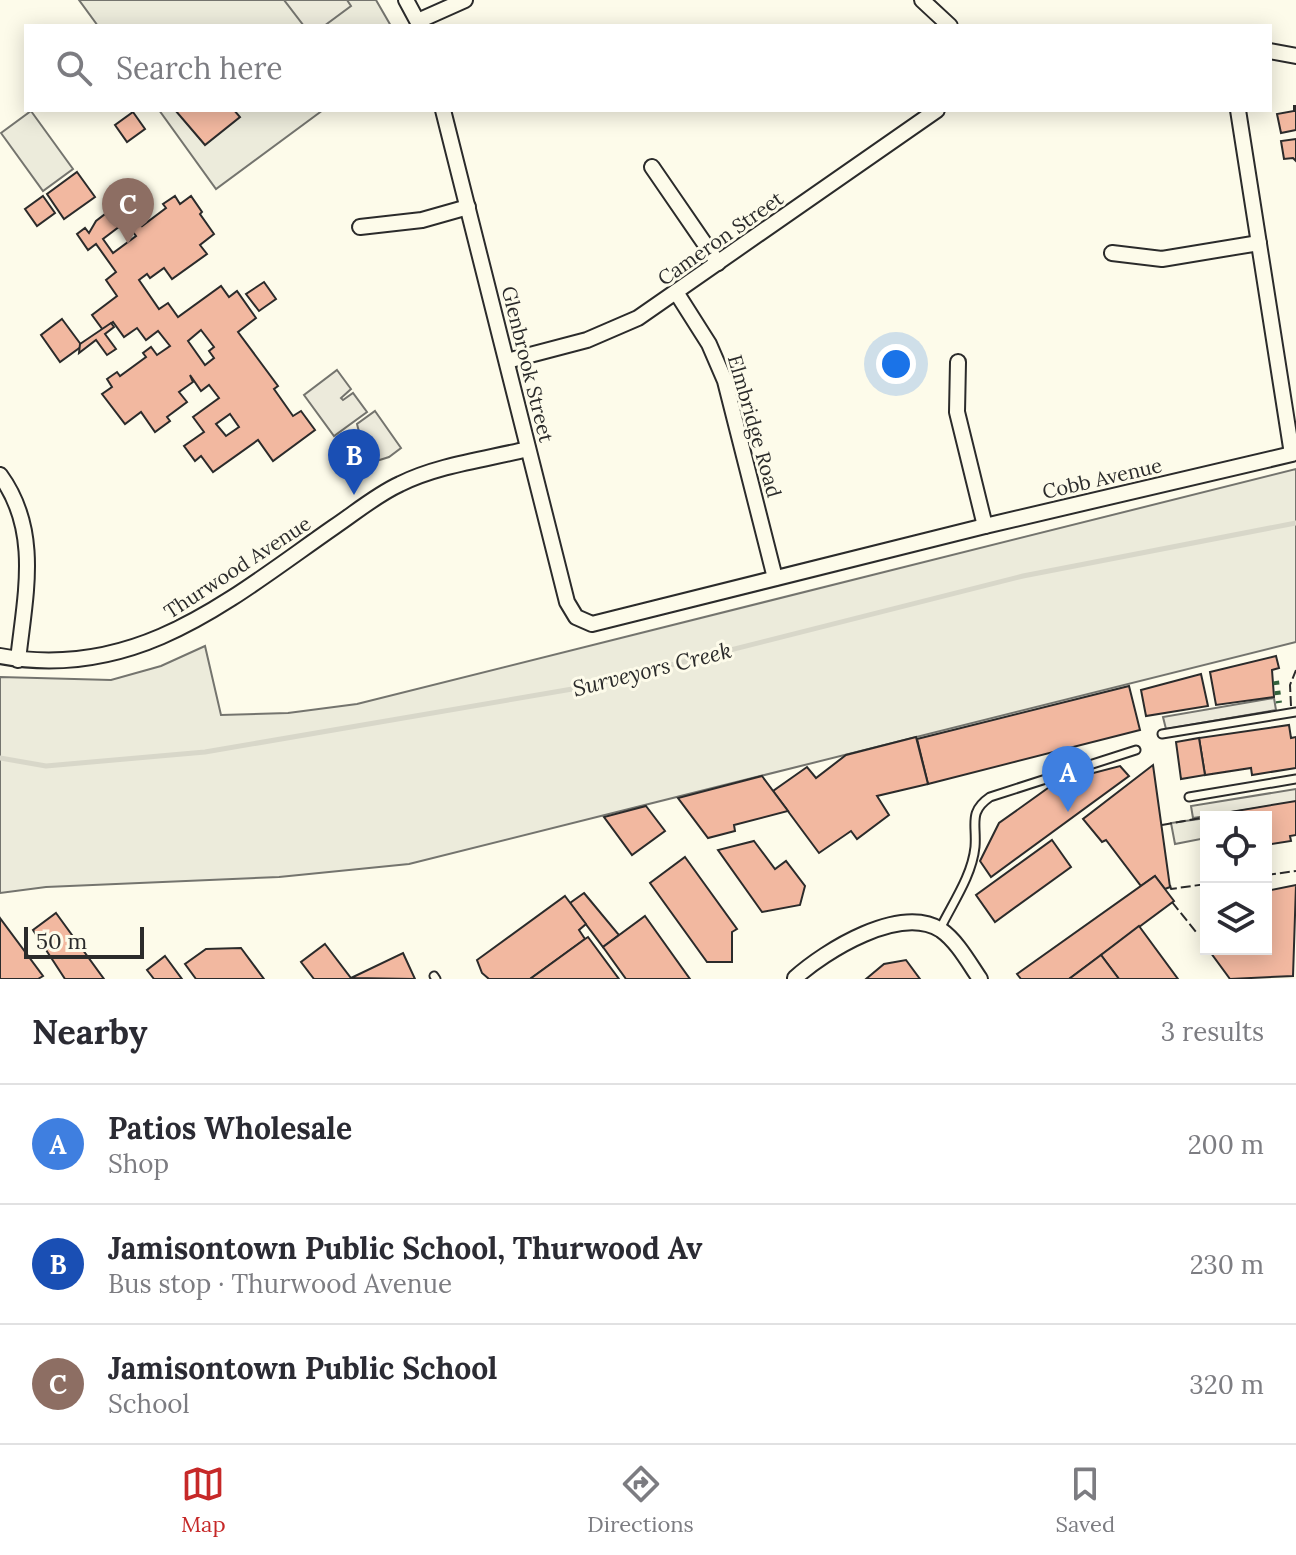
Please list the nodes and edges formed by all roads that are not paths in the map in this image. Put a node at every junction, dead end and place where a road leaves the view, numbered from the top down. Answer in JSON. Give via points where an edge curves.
{"nodes":[{"id":1,"x":406,"y":0,"type":"edge"},
{"id":2,"x":465,"y":0,"type":"edge"},
{"id":3,"x":922,"y":0,"type":"edge"},
{"id":4,"x":419,"y":23,"type":"edge"},
{"id":5,"x":948,"y":24,"type":"edge"},
{"id":6,"x":1272,"y":51,"type":"edge"},
{"id":7,"x":1296,"y":56,"type":"edge"},
{"id":8,"x":444,"y":112,"type":"edge"},
{"id":9,"x":934,"y":112,"type":"edge"},
{"id":10,"x":1238,"y":112,"type":"edge"},
{"id":11,"x":652,"y":167,"type":"dead end"},
{"id":12,"x":468,"y":207,"type":"junction"},
{"id":13,"x":360,"y":227,"type":"dead end"},
{"id":14,"x":1259,"y":243,"type":"junction"},
{"id":15,"x":1112,"y":253,"type":"dead end"},
{"id":16,"x":718,"y":263,"type":"junction"},
{"id":17,"x":676,"y":292,"type":"junction"},
{"id":18,"x":507,"y":361,"type":"junction"},
{"id":19,"x":958,"y":362,"type":"dead end"},
{"id":20,"x":528,"y":449,"type":"junction"},
{"id":21,"x":1294,"y":454,"type":"edge"},
{"id":22,"x":0,"y":475,"type":"edge"},
{"id":23,"x":985,"y":526,"type":"junction"},
{"id":24,"x":775,"y":578,"type":"junction"},
{"id":25,"x":583,"y":622,"type":"joint"},
{"id":26,"x":0,"y":656,"type":"edge"},
{"id":27,"x":18,"y":660,"type":"junction"},
{"id":28,"x":1296,"y":712,"type":"edge"},
{"id":29,"x":1162,"y":734,"type":"dead end"},
{"id":30,"x":1136,"y":750,"type":"dead end"},
{"id":31,"x":1296,"y":779,"type":"edge"},
{"id":32,"x":1189,"y":797,"type":"dead end"},
{"id":33,"x":940,"y":929,"type":"junction"},
{"id":34,"x":795,"y":978,"type":"edge"},
{"id":35,"x":980,"y":979,"type":"edge"}],
"edges":[{"from":1,"to":4,"type":"street"},
{"from":2,"to":4,"type":"street"},
{"from":3,"to":5,"type":"street"},
{"from":6,"to":7,"type":"street"},
{"from":8,"to":12,"type":"street","name":"Glenbrook Street"},
{"from":9,"to":16,"type":"street","name":"Cameron Street"},
{"from":10,"to":14,"type":"street","name":"Cobb Avenue"},
{"from":11,"to":16,"type":"street"},
{"from":12,"to":13,"type":"street","via":[[422,220]]},
{"from":12,"to":18,"type":"street","name":"Glenbrook Street"},
{"from":14,"to":15,"type":"street","via":[[1162,259]]},
{"from":14,"to":21,"type":"street","name":"Cobb Avenue"},
{"from":16,"to":17,"type":"street","name":"Cameron Street"},
{"from":17,"to":18,"type":"street","name":"Cameron Street","via":[[613,331]]},
{"from":17,"to":24,"type":"street","name":"Elmbridge Road","via":[[725,381]]},
{"from":18,"to":20,"type":"street","name":"Glenbrook Street"},
{"from":19,"to":23,"type":"street","via":[[957,412]]},
{"from":20,"to":25,"type":"street","name":"Glenbrook Street","via":[[567,602]]},
{"from":20,"to":27,"type":"street","name":"Thurwood Avenue","via":[[399,484],[210,613],[163,638],[103,657]]},
{"from":21,"to":23,"type":"street","name":"Cobb Avenue"},
{"from":22,"to":27,"type":"street","via":[[18,504],[27,533]]},
{"from":23,"to":24,"type":"street","name":"Cobb Avenue"},
{"from":24,"to":25,"type":"street","name":"Cobb Avenue","via":[[599,624]]},
{"from":26,"to":27,"type":"street","name":"Thurwood Avenue"},
{"from":28,"to":29,"type":"lane"},
{"from":30,"to":33,"type":"lane","via":[[979,804],[973,815],[972,862]]},
{"from":31,"to":32,"type":"lane"},
{"from":33,"to":34,"type":"street","via":[[919,923],[876,931],[842,943]]},
{"from":33,"to":35,"type":"street"}]}
